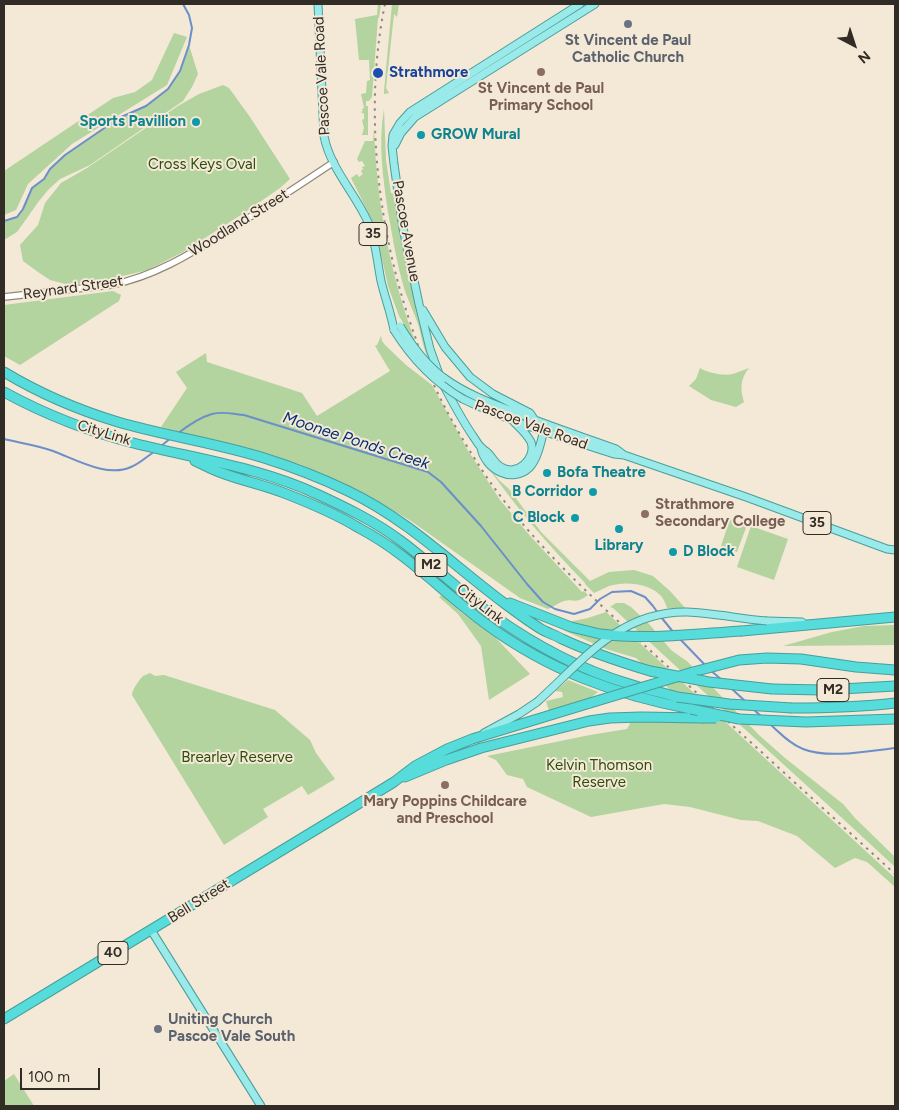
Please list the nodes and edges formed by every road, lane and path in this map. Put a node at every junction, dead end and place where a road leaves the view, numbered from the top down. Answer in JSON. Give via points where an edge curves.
{"nodes":[{"id":1,"x":318,"y":4,"type":"edge"},
{"id":2,"x":580,"y":4,"type":"edge"},
{"id":3,"x":595,"y":4,"type":"edge"},
{"id":4,"x":402,"y":125,"type":"junction"},
{"id":5,"x":334,"y":162,"type":"junction"},
{"id":6,"x":141,"y":278,"type":"joint"},
{"id":7,"x":4,"y":297,"type":"edge"},
{"id":8,"x":419,"y":304,"type":"junction"},
{"id":9,"x":4,"y":372,"type":"edge"},
{"id":10,"x":4,"y":392,"type":"edge"},
{"id":11,"x":466,"y":396,"type":"junction"},
{"id":12,"x":534,"y":420,"type":"junction"},
{"id":13,"x":514,"y":422,"type":"junction"},
{"id":14,"x":545,"y":428,"type":"junction"},
{"id":15,"x":481,"y":448,"type":"junction"},
{"id":16,"x":176,"y":452,"type":"junction"},
{"id":17,"x":891,"y":550,"type":"edge"},
{"id":18,"x":895,"y":557,"type":"edge"},
{"id":19,"x":498,"y":599,"type":"junction"},
{"id":20,"x":895,"y":617,"type":"edge"},
{"id":21,"x":848,"y":622,"type":"junction"},
{"id":22,"x":895,"y":670,"type":"edge"},
{"id":23,"x":895,"y":686,"type":"edge"},
{"id":24,"x":895,"y":703,"type":"edge"},
{"id":25,"x":895,"y":718,"type":"edge"},
{"id":26,"x":739,"y":719,"type":"junction"},
{"id":27,"x":472,"y":739,"type":"junction"},
{"id":28,"x":444,"y":755,"type":"junction"},
{"id":29,"x":394,"y":782,"type":"junction"},
{"id":30,"x":152,"y":930,"type":"junction"},
{"id":31,"x":4,"y":1019,"type":"edge"},
{"id":32,"x":261,"y":1106,"type":"edge"}],
"edges":[{"from":1,"to":5,"type":"main road","name":"Pascoe Vale Road","number":"35","via":[[324,136]]},
{"from":2,"to":4,"type":"main road","via":[[410,112]]},
{"from":3,"to":4,"type":"main road"},
{"from":4,"to":8,"type":"main road","name":"Pascoe Avenue","via":[[394,158],[402,221]]},
{"from":5,"to":6,"type":"street","name":"Woodland Street","via":[[197,250]]},
{"from":5,"to":11,"type":"main road","name":"Pascoe Vale Road","number":"35","bridge":true,"via":[[371,230],[385,297],[405,348],[446,389]]},
{"from":6,"to":7,"type":"street","name":"Reynard Street","via":[[92,288]]},
{"from":8,"to":12,"type":"main road","name":"Pascoe Avenue","via":[[445,348],[470,377],[530,413]]},
{"from":8,"to":15,"type":"main road","name":"Pascoe Avenue","via":[[440,378]]},
{"from":9,"to":19,"type":"highway","name":"CityLink","number":"M2","via":[[88,412],[262,457],[321,478],[383,511],[416,533]]},
{"from":10,"to":16,"type":"highway","name":"CityLink","number":"M2","via":[[53,417],[108,436]]},
{"from":11,"to":12,"type":"main road","name":"Pascoe Vale Road","number":"35"},
{"from":11,"to":13,"type":"main road","name":"Pascoe Vale Road","number":"35"},
{"from":12,"to":14,"type":"main road","name":"Pascoe Vale Road","number":"35"},
{"from":13,"to":14,"type":"main road","name":"Pascoe Vale Road","number":"35"},
{"from":13,"to":15,"type":"main road","name":"Pascoe Avenue","via":[[527,435],[531,445],[531,455],[525,464],[515,469],[504,469]]},
{"from":14,"to":15,"type":"main road","name":"Pascoe Avenue","via":[[533,463],[516,474],[503,474],[493,469],[482,455]]},
{"from":14,"to":17,"type":"main road","name":"Pascoe Vale Road","number":"35","via":[[616,448],[624,455]]},
{"from":16,"to":24,"type":"highway","name":"CityLink","number":"M2","bridge":true,"via":[[264,474],[349,509],[399,540],[495,617],[534,642],[569,661],[625,683],[677,697],[729,704],[792,708]]},
{"from":16,"to":26,"type":"highway","bridge":true,"via":[[221,473],[283,492],[358,527],[400,555],[503,636],[563,670],[635,696]]},
{"from":17,"to":18,"type":"main road","name":"Pascoe Vale Road","number":"35"},
{"from":19,"to":21,"type":"highway","bridge":true,"via":[[571,627],[622,637]]},
{"from":19,"to":23,"type":"highway","name":"CityLink","number":"M2","bridge":true,"via":[[542,629],[599,655],[676,677],[772,689]]},
{"from":20,"to":21,"type":"highway"},
{"from":21,"to":27,"type":"main road","bridge":true,"via":[[767,621],[688,612],[672,612],[636,621],[600,643],[537,702]]},
{"from":22,"to":27,"type":"highway","bridge":true,"via":[[801,659],[749,658]]},
{"from":25,"to":26,"type":"highway","via":[[806,722]]},
{"from":26,"to":28,"type":"highway","bridge":true,"via":[[610,718]]},
{"from":27,"to":28,"type":"highway"},
{"from":28,"to":29,"type":"highway","name":"Bell Street","number":"40"},
{"from":28,"to":29,"type":"highway","name":"Bell Street","number":"40","via":[[432,756]]},
{"from":29,"to":30,"type":"highway","name":"Bell Street","number":"40"},
{"from":30,"to":31,"type":"highway","name":"Bell Street","number":"40"},
{"from":30,"to":32,"type":"main road"}]}
